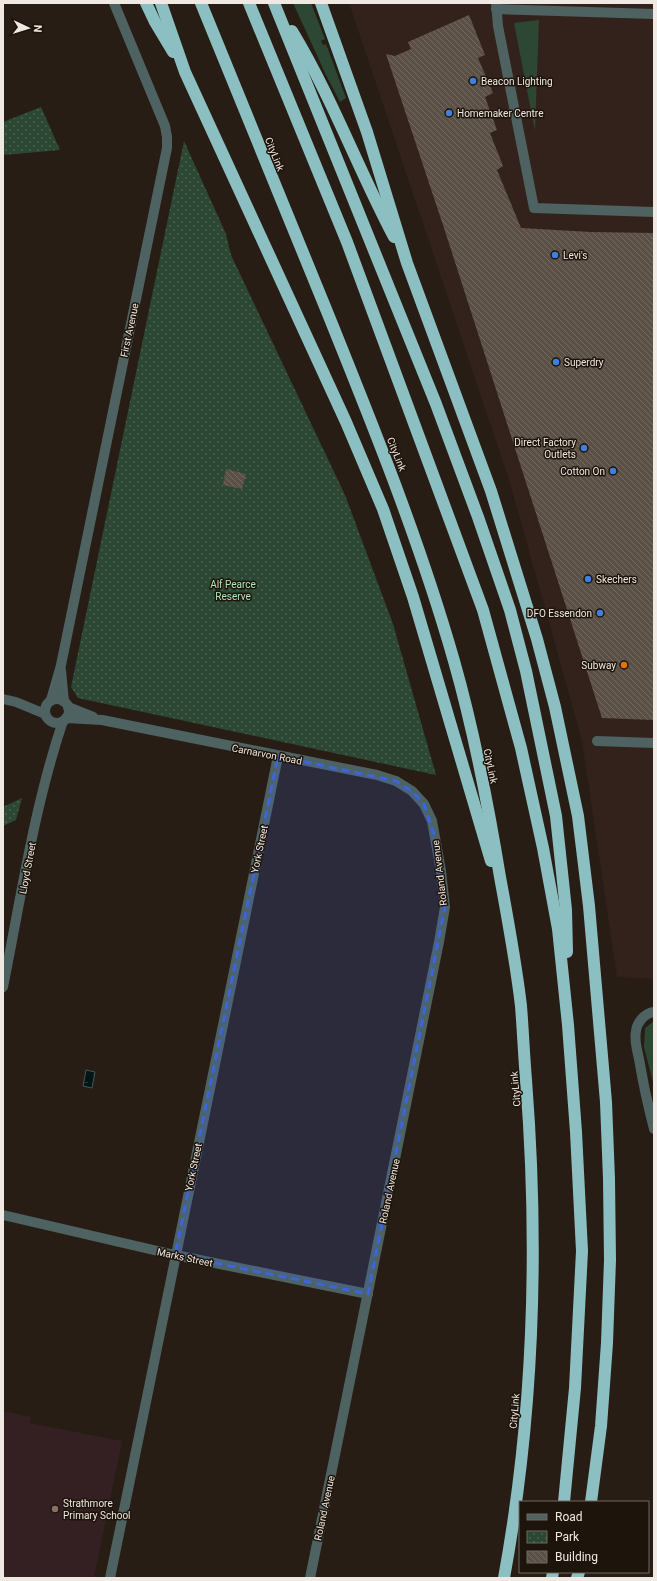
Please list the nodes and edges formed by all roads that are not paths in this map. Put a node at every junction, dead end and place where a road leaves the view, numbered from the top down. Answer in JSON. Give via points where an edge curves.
{"nodes":[{"id":1,"x":114,"y":3,"type":"edge"},
{"id":2,"x":146,"y":3,"type":"edge"},
{"id":3,"x":161,"y":3,"type":"edge"},
{"id":4,"x":201,"y":3,"type":"edge"},
{"id":5,"x":249,"y":3,"type":"edge"},
{"id":6,"x":274,"y":3,"type":"edge"},
{"id":7,"x":321,"y":3,"type":"edge"},
{"id":8,"x":496,"y":6,"type":"edge"},
{"id":9,"x":626,"y":8,"type":"edge"},
{"id":10,"x":654,"y":14,"type":"edge"},
{"id":11,"x":185,"y":72,"type":"junction"},
{"id":12,"x":654,"y":212,"type":"edge"},
{"id":13,"x":407,"y":263,"type":"junction"},
{"id":14,"x":61,"y":664,"type":"junction"},
{"id":15,"x":3,"y":699,"type":"edge"},
{"id":16,"x":49,"y":701,"type":"junction"},
{"id":17,"x":16,"y":702,"type":"junction"},
{"id":18,"x":66,"y":704,"type":"junction"},
{"id":19,"x":48,"y":718,"type":"junction"},
{"id":20,"x":65,"y":719,"type":"junction"},
{"id":21,"x":102,"y":720,"type":"junction"},
{"id":22,"x":597,"y":741,"type":"dead end"},
{"id":23,"x":654,"y":743,"type":"edge"},
{"id":24,"x":54,"y":749,"type":"junction"},
{"id":25,"x":278,"y":756,"type":"junction"},
{"id":26,"x":424,"y":804,"type":"joint"},
{"id":27,"x":506,"y":914,"type":"junction"},
{"id":28,"x":3,"y":987,"type":"edge"},
{"id":29,"x":654,"y":1012,"type":"edge"},
{"id":30,"x":568,"y":1025,"type":"junction"},
{"id":31,"x":654,"y":1130,"type":"edge"},
{"id":32,"x":3,"y":1215,"type":"edge"},
{"id":33,"x":175,"y":1255,"type":"junction"},
{"id":34,"x":368,"y":1294,"type":"junction"},
{"id":35,"x":564,"y":1501,"type":"edge"},
{"id":36,"x":591,"y":1501,"type":"edge"},
{"id":37,"x":110,"y":1578,"type":"edge"},
{"id":38,"x":310,"y":1578,"type":"edge"},
{"id":39,"x":504,"y":1578,"type":"edge"}],
"edges":[{"from":1,"to":14,"type":"street","name":"First Avenue","via":[[165,126],[167,148]]},
{"from":2,"to":11,"type":"highway"},
{"from":3,"to":11,"type":"highway"},
{"from":4,"to":27,"type":"highway","name":"CityLink","via":[[396,483],[428,578],[454,662],[474,743],[492,826]]},
{"from":5,"to":30,"type":"highway","via":[[348,242],[483,610],[521,748],[543,848],[558,929]]},
{"from":6,"to":13,"type":"highway","via":[[321,82],[376,205]]},
{"from":6,"to":30,"type":"highway","via":[[436,404],[510,610],[526,671],[556,816],[566,910]]},
{"from":7,"to":13,"type":"highway","via":[[367,132]]},
{"from":8,"to":9,"type":"street"},
{"from":8,"to":12,"type":"street","via":[[512,104],[534,208]]},
{"from":9,"to":10,"type":"street"},
{"from":11,"to":27,"type":"highway","via":[[346,422],[383,509],[413,597]]},
{"from":13,"to":36,"type":"highway","via":[[491,490],[537,639],[555,707],[578,816],[590,914],[606,1102],[609,1180],[607,1343],[601,1426]]},
{"from":14,"to":16,"type":"street","name":"First Avenue"},
{"from":14,"to":18,"type":"street","name":"First Avenue"},
{"from":15,"to":17,"type":"street"},
{"from":16,"to":17,"type":"street"},
{"from":16,"to":18,"type":"street","via":[[58,699]]},
{"from":16,"to":19,"type":"street","via":[[45,706]]},
{"from":17,"to":19,"type":"street"},
{"from":18,"to":20,"type":"street","via":[[69,711]]},
{"from":18,"to":21,"type":"street","name":"Carnarvon Road"},
{"from":19,"to":20,"type":"street","via":[[57,723]]},
{"from":19,"to":24,"type":"street","name":"Lloyd Street"},
{"from":20,"to":21,"type":"street","name":"Carnarvon Road"},
{"from":20,"to":24,"type":"street","name":"Lloyd Street"},
{"from":21,"to":25,"type":"street","name":"Carnarvon Road"},
{"from":22,"to":23,"type":"street"},
{"from":24,"to":28,"type":"street","name":"Lloyd Street","via":[[40,801]]},
{"from":25,"to":26,"type":"street","name":"Carnarvon Road","via":[[378,775],[396,781],[412,791]]},
{"from":25,"to":33,"type":"street","name":"York Street"},
{"from":26,"to":34,"type":"street","name":"Roland Avenue","via":[[432,821],[441,871],[444,907]]},
{"from":27,"to":39,"type":"highway","name":"CityLink","via":[[521,1006],[534,1219],[530,1364],[522,1457]]},
{"from":29,"to":31,"type":"street","via":[[643,1017],[636,1031],[636,1045]]},
{"from":30,"to":35,"type":"highway","via":[[582,1250],[575,1388]]},
{"from":32,"to":33,"type":"street","name":"Marks Street"},
{"from":33,"to":34,"type":"street","name":"Marks Street"},
{"from":33,"to":37,"type":"street","name":"York Street"},
{"from":34,"to":38,"type":"street","name":"Roland Avenue"}]}
